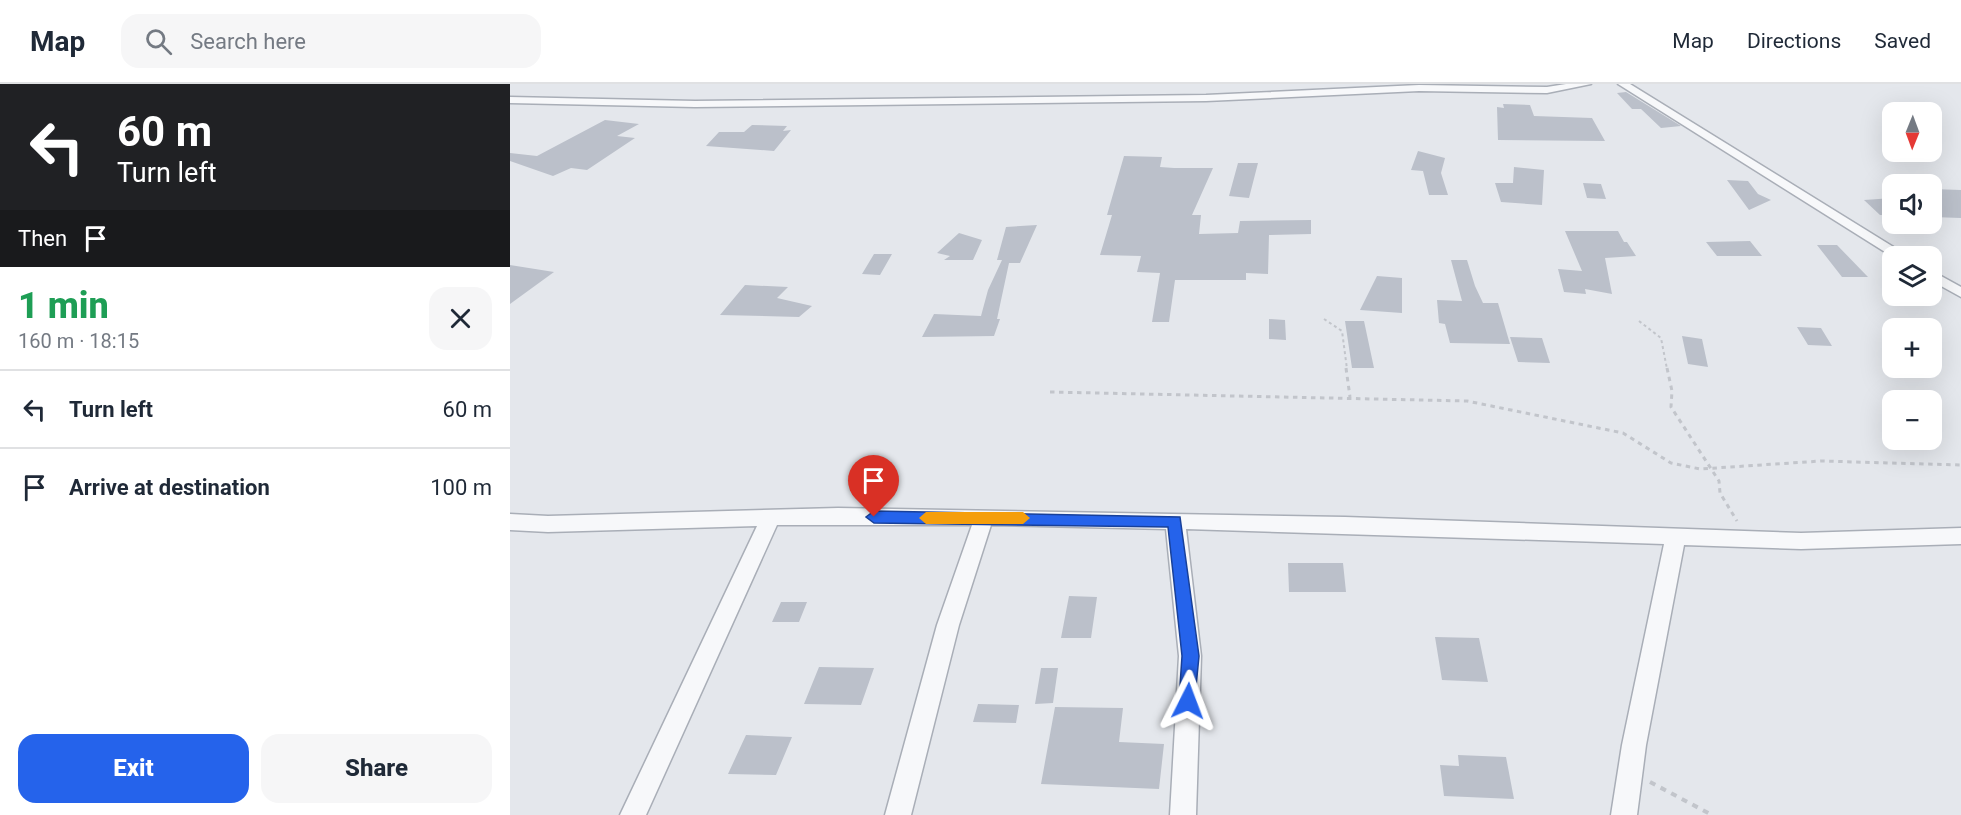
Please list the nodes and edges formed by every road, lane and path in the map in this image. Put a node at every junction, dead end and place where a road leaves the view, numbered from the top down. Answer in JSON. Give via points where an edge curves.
{"nodes":[{"id":1,"x":1586,"y":84,"type":"edge"},
{"id":2,"x":1623,"y":84,"type":"edge"},
{"id":3,"x":510,"y":100,"type":"edge"},
{"id":4,"x":1886,"y":246,"type":"edge"},
{"id":5,"x":1942,"y":281,"type":"edge"},
{"id":6,"x":1961,"y":293,"type":"edge"},
{"id":7,"x":1324,"y":319,"type":"dead end"},
{"id":8,"x":1639,"y":321,"type":"dead end"},
{"id":9,"x":1050,"y":392,"type":"dead end"},
{"id":10,"x":1350,"y":397,"type":"junction"},
{"id":11,"x":1961,"y":465,"type":"edge"},
{"id":12,"x":1711,"y":467,"type":"junction"},
{"id":13,"x":984,"y":517,"type":"junction"},
{"id":14,"x":770,"y":520,"type":"junction"},
{"id":15,"x":1175,"y":521,"type":"junction"},
{"id":16,"x":510,"y":522,"type":"edge"},
{"id":17,"x":1961,"y":536,"type":"edge"},
{"id":18,"x":1675,"y":537,"type":"junction"},
{"id":19,"x":1747,"y":538,"type":"junction"},
{"id":20,"x":1628,"y":764,"type":"junction"},
{"id":21,"x":633,"y":815,"type":"edge"},
{"id":22,"x":898,"y":815,"type":"edge"},
{"id":23,"x":1183,"y":815,"type":"edge"},
{"id":24,"x":1624,"y":815,"type":"edge"},
{"id":25,"x":1712,"y":815,"type":"edge"}],
"edges":[{"from":1,"to":3,"type":"street","via":[[1547,90],[1419,88],[1206,98],[695,104]]},
{"from":2,"to":4,"type":"street"},
{"from":5,"to":6,"type":"street"},
{"from":7,"to":10,"type":"path","via":[[1342,331]]},
{"from":8,"to":12,"type":"path","via":[[1661,338],[1672,391],[1671,408]]},
{"from":9,"to":10,"type":"path"},
{"from":10,"to":12,"type":"path","via":[[1467,401],[1623,433],[1638,446],[1685,468]]},
{"from":11,"to":12,"type":"path","via":[[1844,461]]},
{"from":12,"to":19,"type":"path","via":[[1720,493]]},
{"from":13,"to":14,"type":"street","via":[[838,516]]},
{"from":13,"to":15,"type":"street"},
{"from":13,"to":22,"type":"street","via":[[948,625]]},
{"from":14,"to":16,"type":"street"},
{"from":14,"to":21,"type":"street"},
{"from":15,"to":18,"type":"street"},
{"from":15,"to":23,"type":"street","via":[[1190,656]]},
{"from":17,"to":19,"type":"street","via":[[1801,541]]},
{"from":18,"to":19,"type":"street"},
{"from":18,"to":20,"type":"street","via":[[1668,593]]},
{"from":20,"to":24,"type":"street"},
{"from":20,"to":25,"type":"path","via":[[1644,779]]}]}
